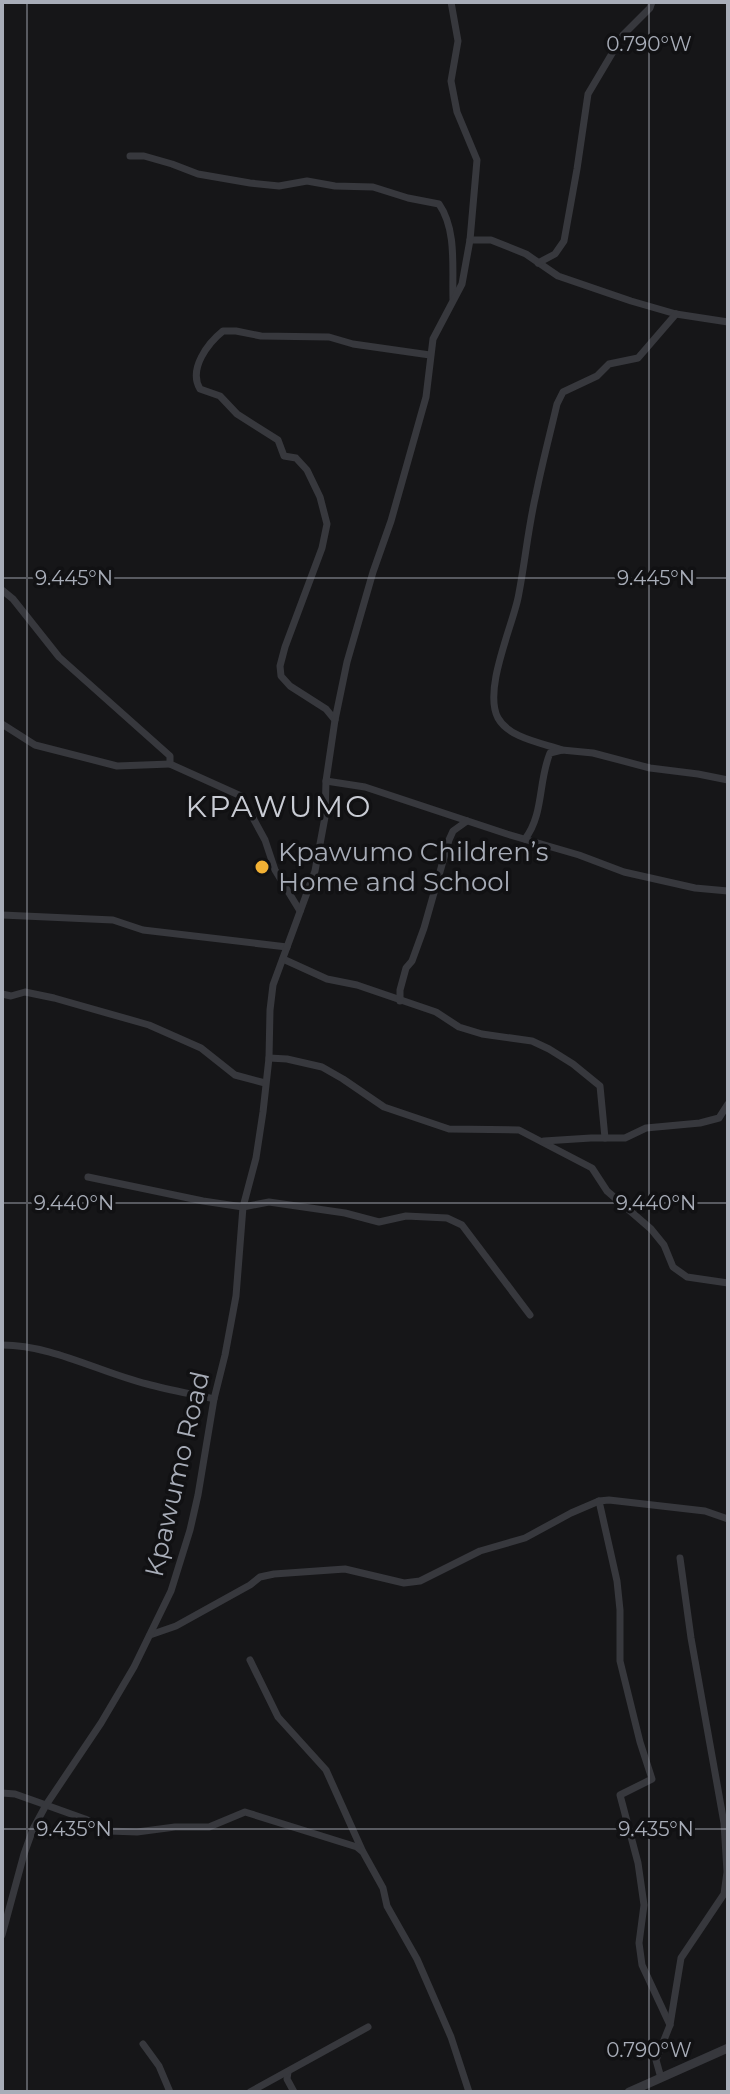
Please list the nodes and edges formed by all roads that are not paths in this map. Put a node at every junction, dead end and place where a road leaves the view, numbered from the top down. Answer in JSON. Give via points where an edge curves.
{"nodes":[{"id":1,"x":451,"y":2,"type":"edge"},
{"id":2,"x":652,"y":2,"type":"edge"},
{"id":3,"x":130,"y":156,"type":"dead end"},
{"id":4,"x":470,"y":240,"type":"junction"},
{"id":5,"x":538,"y":263,"type":"junction"},
{"id":6,"x":453,"y":301,"type":"junction"},
{"id":7,"x":676,"y":314,"type":"junction"},
{"id":8,"x":728,"y":322,"type":"edge"},
{"id":9,"x":430,"y":355,"type":"junction"},
{"id":10,"x":2,"y":590,"type":"edge"},
{"id":11,"x":335,"y":720,"type":"junction"},
{"id":12,"x":2,"y":724,"type":"edge"},
{"id":13,"x":562,"y":750,"type":"junction"},
{"id":14,"x":170,"y":764,"type":"junction"},
{"id":15,"x":728,"y":780,"type":"edge"},
{"id":16,"x":326,"y":781,"type":"junction"},
{"id":17,"x":467,"y":821,"type":"junction"},
{"id":18,"x":525,"y":839,"type":"junction"},
{"id":19,"x":728,"y":891,"type":"edge"},
{"id":20,"x":300,"y":911,"type":"junction"},
{"id":21,"x":2,"y":915,"type":"edge"},
{"id":22,"x":287,"y":947,"type":"junction"},
{"id":23,"x":283,"y":959,"type":"junction"},
{"id":24,"x":2,"y":994,"type":"edge"},
{"id":25,"x":400,"y":1001,"type":"junction"},
{"id":26,"x":269,"y":1058,"type":"junction"},
{"id":27,"x":265,"y":1083,"type":"junction"},
{"id":28,"x":728,"y":1104,"type":"edge"},
{"id":29,"x":605,"y":1138,"type":"junction"},
{"id":30,"x":542,"y":1141,"type":"junction"},
{"id":31,"x":88,"y":1177,"type":"dead end"},
{"id":32,"x":243,"y":1207,"type":"junction"},
{"id":33,"x":728,"y":1283,"type":"edge"},
{"id":34,"x":530,"y":1315,"type":"dead end"},
{"id":35,"x":2,"y":1345,"type":"edge"},
{"id":36,"x":214,"y":1399,"type":"junction"},
{"id":37,"x":599,"y":1501,"type":"junction"},
{"id":38,"x":728,"y":1519,"type":"edge"},
{"id":39,"x":680,"y":1558,"type":"dead end"},
{"id":40,"x":150,"y":1635,"type":"junction"},
{"id":41,"x":250,"y":1660,"type":"dead end"},
{"id":42,"x":2,"y":1793,"type":"edge"},
{"id":43,"x":46,"y":1805,"type":"junction"},
{"id":44,"x":363,"y":1852,"type":"junction"},
{"id":45,"x":2,"y":1935,"type":"edge"},
{"id":46,"x":670,"y":2025,"type":"junction"},
{"id":47,"x":368,"y":2027,"type":"dead end"},
{"id":48,"x":143,"y":2044,"type":"dead end"},
{"id":49,"x":728,"y":2048,"type":"edge"},
{"id":50,"x":288,"y":2072,"type":"junction"},
{"id":51,"x":661,"y":2078,"type":"junction"},
{"id":52,"x":170,"y":2092,"type":"edge"},
{"id":53,"x":250,"y":2092,"type":"edge"},
{"id":54,"x":294,"y":2092,"type":"edge"},
{"id":55,"x":469,"y":2092,"type":"edge"},
{"id":56,"x":629,"y":2092,"type":"edge"}],
"edges":[{"from":1,"to":4,"type":"street","name":"Kpawumo Road","via":[[458,41],[451,81],[477,160]]},
{"from":2,"to":5,"type":"street","via":[[623,35],[588,94],[564,241],[555,254]]},
{"from":3,"to":6,"type":"street","via":[[237,181],[373,187],[439,204],[450,228]]},
{"from":4,"to":5,"type":"street","via":[[491,240]]},
{"from":4,"to":6,"type":"street","name":"Kpawumo Road","via":[[462,284]]},
{"from":5,"to":7,"type":"street","via":[[558,276]]},
{"from":6,"to":9,"type":"street","name":"Kpawumo Road"},
{"from":7,"to":8,"type":"street"},
{"from":7,"to":13,"type":"street","via":[[638,358],[609,364],[597,376],[563,392],[557,404],[494,695],[497,716],[510,731]]},
{"from":9,"to":11,"type":"street","name":"Kpawumo Road","via":[[426,397],[347,662]]},
{"from":9,"to":11,"type":"street","via":[[329,337],[223,331],[205,349],[196,370],[200,389],[220,396],[237,414],[278,440],[284,456],[296,458],[307,470],[320,497],[327,524],[322,548],[280,666],[290,686]]},
{"from":10,"to":14,"type":"street","via":[[59,657],[170,756]]},
{"from":11,"to":16,"type":"street","name":"Kpawumo Road"},
{"from":12,"to":14,"type":"street","via":[[35,745],[117,766]]},
{"from":13,"to":15,"type":"street"},
{"from":13,"to":18,"type":"street","via":[[550,753],[545,764],[534,827]]},
{"from":14,"to":20,"type":"street","via":[[241,796]]},
{"from":16,"to":17,"type":"street","via":[[365,787]]},
{"from":16,"to":20,"type":"street","name":"Kpawumo Road","via":[[315,871]]},
{"from":17,"to":18,"type":"street"},
{"from":17,"to":25,"type":"street","via":[[449,840]]},
{"from":18,"to":19,"type":"street","via":[[624,872]]},
{"from":20,"to":22,"type":"street","name":"Kpawumo Road"},
{"from":21,"to":22,"type":"street","via":[[113,920],[143,930]]},
{"from":22,"to":23,"type":"street","name":"Kpawumo Road"},
{"from":23,"to":25,"type":"street"},
{"from":23,"to":26,"type":"street","name":"Kpawumo Road","via":[[273,985]]},
{"from":24,"to":27,"type":"street","via":[[54,998],[149,1025],[201,1048],[235,1075]]},
{"from":25,"to":29,"type":"street","via":[[482,1034],[532,1041],[573,1064],[600,1086]]},
{"from":26,"to":27,"type":"street","name":"Kpawumo Road"},
{"from":26,"to":30,"type":"street","via":[[322,1067],[384,1107],[449,1129],[519,1130]]},
{"from":27,"to":32,"type":"street","name":"Kpawumo Road","via":[[256,1158]]},
{"from":28,"to":29,"type":"street","via":[[719,1118]]},
{"from":29,"to":30,"type":"street"},
{"from":30,"to":33,"type":"street","via":[[592,1168],[607,1191],[651,1229],[673,1267],[687,1277]]},
{"from":31,"to":32,"type":"street"},
{"from":32,"to":34,"type":"street","via":[[269,1202],[379,1222],[406,1216],[447,1218],[462,1225]]},
{"from":32,"to":36,"type":"street","name":"Kpawumo Road","via":[[236,1296]]},
{"from":35,"to":36,"type":"street"},
{"from":36,"to":40,"type":"street","name":"Kpawumo Road","via":[[190,1530]]},
{"from":37,"to":38,"type":"street","via":[[686,1508]]},
{"from":37,"to":40,"type":"street","via":[[420,1581],[404,1583],[345,1569],[274,1574]]},
{"from":37,"to":46,"type":"street","via":[[617,1581],[620,1661],[652,1779],[620,1795],[644,1905],[639,1943],[642,1965]]},
{"from":39,"to":46,"type":"street","via":[[724,1823],[727,1872],[724,1894],[681,1958]]},
{"from":40,"to":43,"type":"street","name":"Kpawumo Road","via":[[101,1723]]},
{"from":41,"to":44,"type":"street","via":[[278,1717],[326,1770]]},
{"from":42,"to":43,"type":"street"},
{"from":43,"to":44,"type":"street","via":[[123,1832],[209,1827],[245,1812]]},
{"from":43,"to":45,"type":"street","name":"Kpawumo Road","via":[[24,1854]]},
{"from":44,"to":55,"type":"street","via":[[417,1959]]},
{"from":46,"to":51,"type":"street","via":[[656,2060]]},
{"from":47,"to":50,"type":"street"},
{"from":48,"to":52,"type":"street"},
{"from":49,"to":51,"type":"street"},
{"from":50,"to":53,"type":"street"},
{"from":50,"to":54,"type":"street"},
{"from":51,"to":56,"type":"street"}]}
